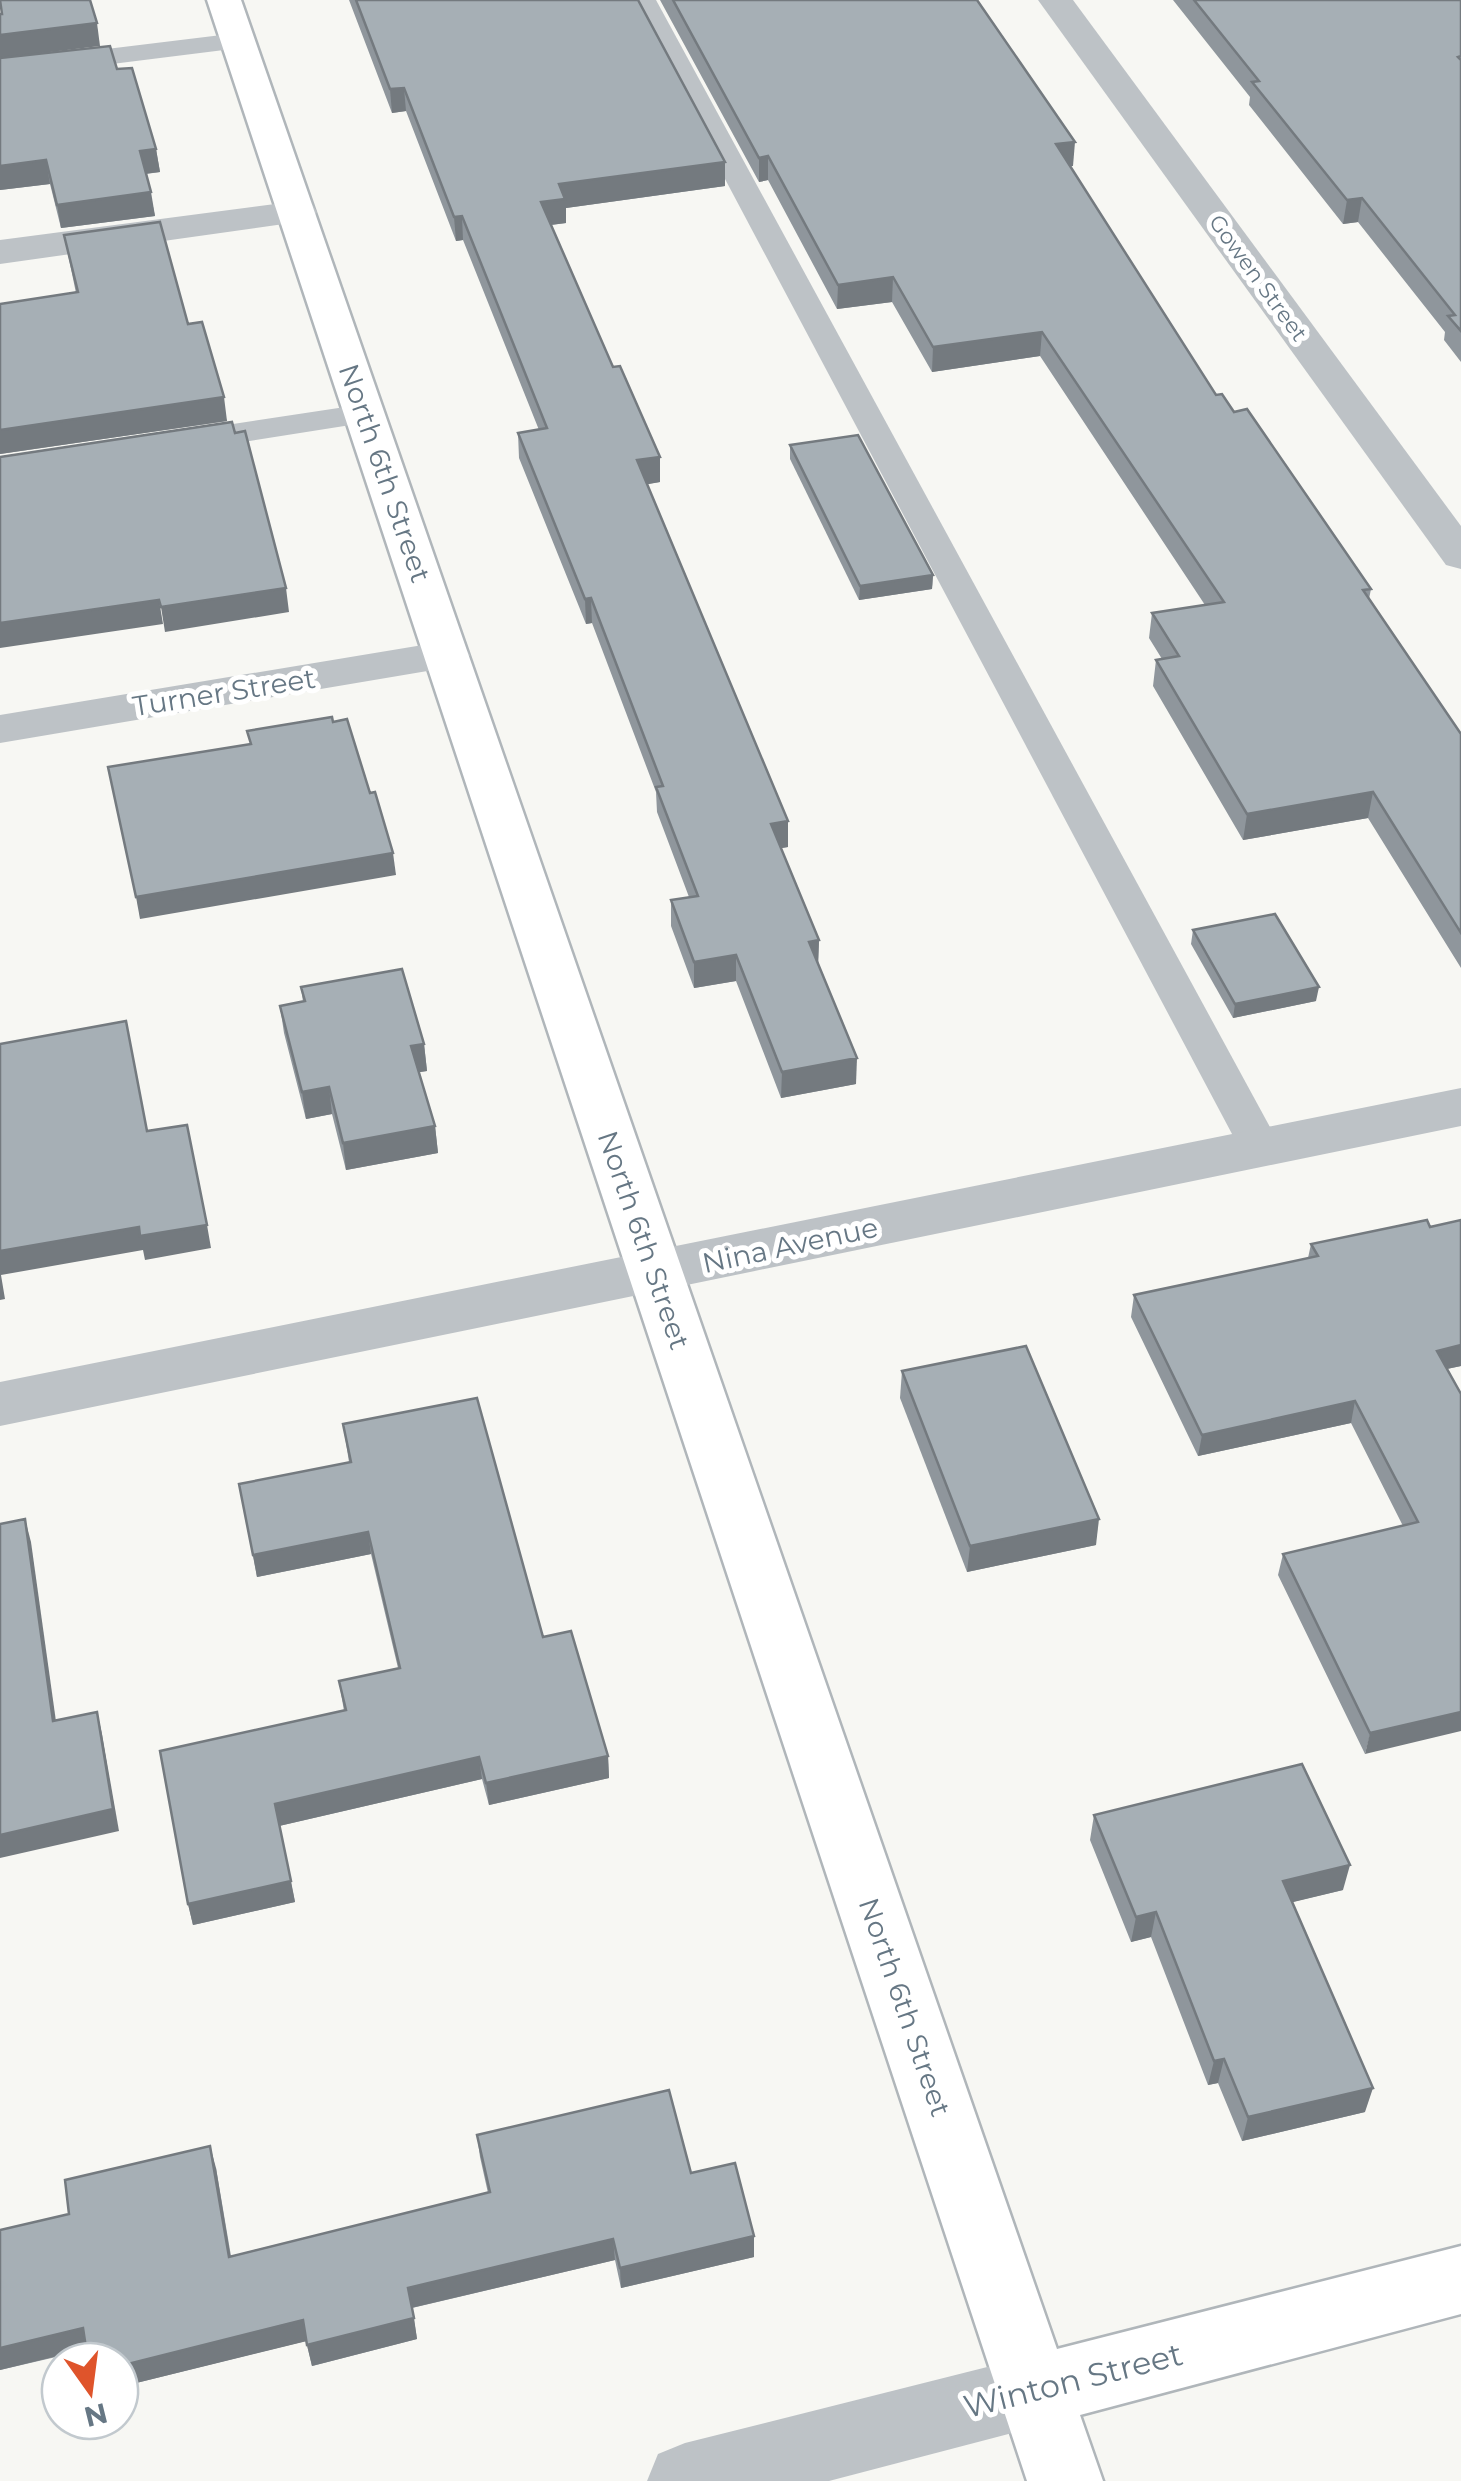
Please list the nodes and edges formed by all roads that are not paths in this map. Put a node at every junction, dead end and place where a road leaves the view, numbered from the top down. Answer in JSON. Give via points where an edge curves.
{"nodes":[{"id":1,"x":643,"y":0,"type":"edge"},
{"id":2,"x":1055,"y":0,"type":"edge"},
{"id":3,"x":231,"y":21,"type":"edge"},
{"id":4,"x":0,"y":70,"type":"edge"},
{"id":5,"x":298,"y":212,"type":"junction"},
{"id":6,"x":0,"y":252,"type":"edge"},
{"id":7,"x":365,"y":414,"type":"junction"},
{"id":8,"x":156,"y":445,"type":"edge"},
{"id":9,"x":1461,"y":556,"type":"edge"},
{"id":10,"x":447,"y":655,"type":"junction"},
{"id":11,"x":0,"y":730,"type":"edge"},
{"id":12,"x":1461,"y":1107,"type":"edge"},
{"id":13,"x":1261,"y":1148,"type":"junction"},
{"id":14,"x":656,"y":1273,"type":"junction"},
{"id":15,"x":0,"y":1404,"type":"edge"},
{"id":16,"x":1461,"y":2280,"type":"edge"},
{"id":17,"x":1036,"y":2392,"type":"junction"},
{"id":18,"x":684,"y":2481,"type":"edge"},
{"id":19,"x":1065,"y":2481,"type":"edge"}],
"edges":[{"from":1,"to":13,"type":"lane"},
{"from":2,"to":9,"type":"street","name":"Gowen Street"},
{"from":3,"to":4,"type":"lane"},
{"from":3,"to":5,"type":"main road","name":"North 6th Street"},
{"from":5,"to":6,"type":"street"},
{"from":5,"to":7,"type":"main road","name":"North 6th Street"},
{"from":7,"to":8,"type":"lane"},
{"from":7,"to":10,"type":"main road","name":"North 6th Street"},
{"from":10,"to":11,"type":"street","name":"Turner Street"},
{"from":10,"to":14,"type":"main road","name":"North 6th Street"},
{"from":12,"to":13,"type":"street","name":"Nina Avenue"},
{"from":13,"to":14,"type":"street","name":"Nina Avenue"},
{"from":14,"to":15,"type":"street","name":"Nina Avenue"},
{"from":14,"to":17,"type":"main road","name":"North 6th Street"},
{"from":16,"to":17,"type":"main road","name":"Winton Street"},
{"from":17,"to":18,"type":"street","name":"Winton Street"},
{"from":17,"to":19,"type":"main road","name":"North 6th Street"}]}
